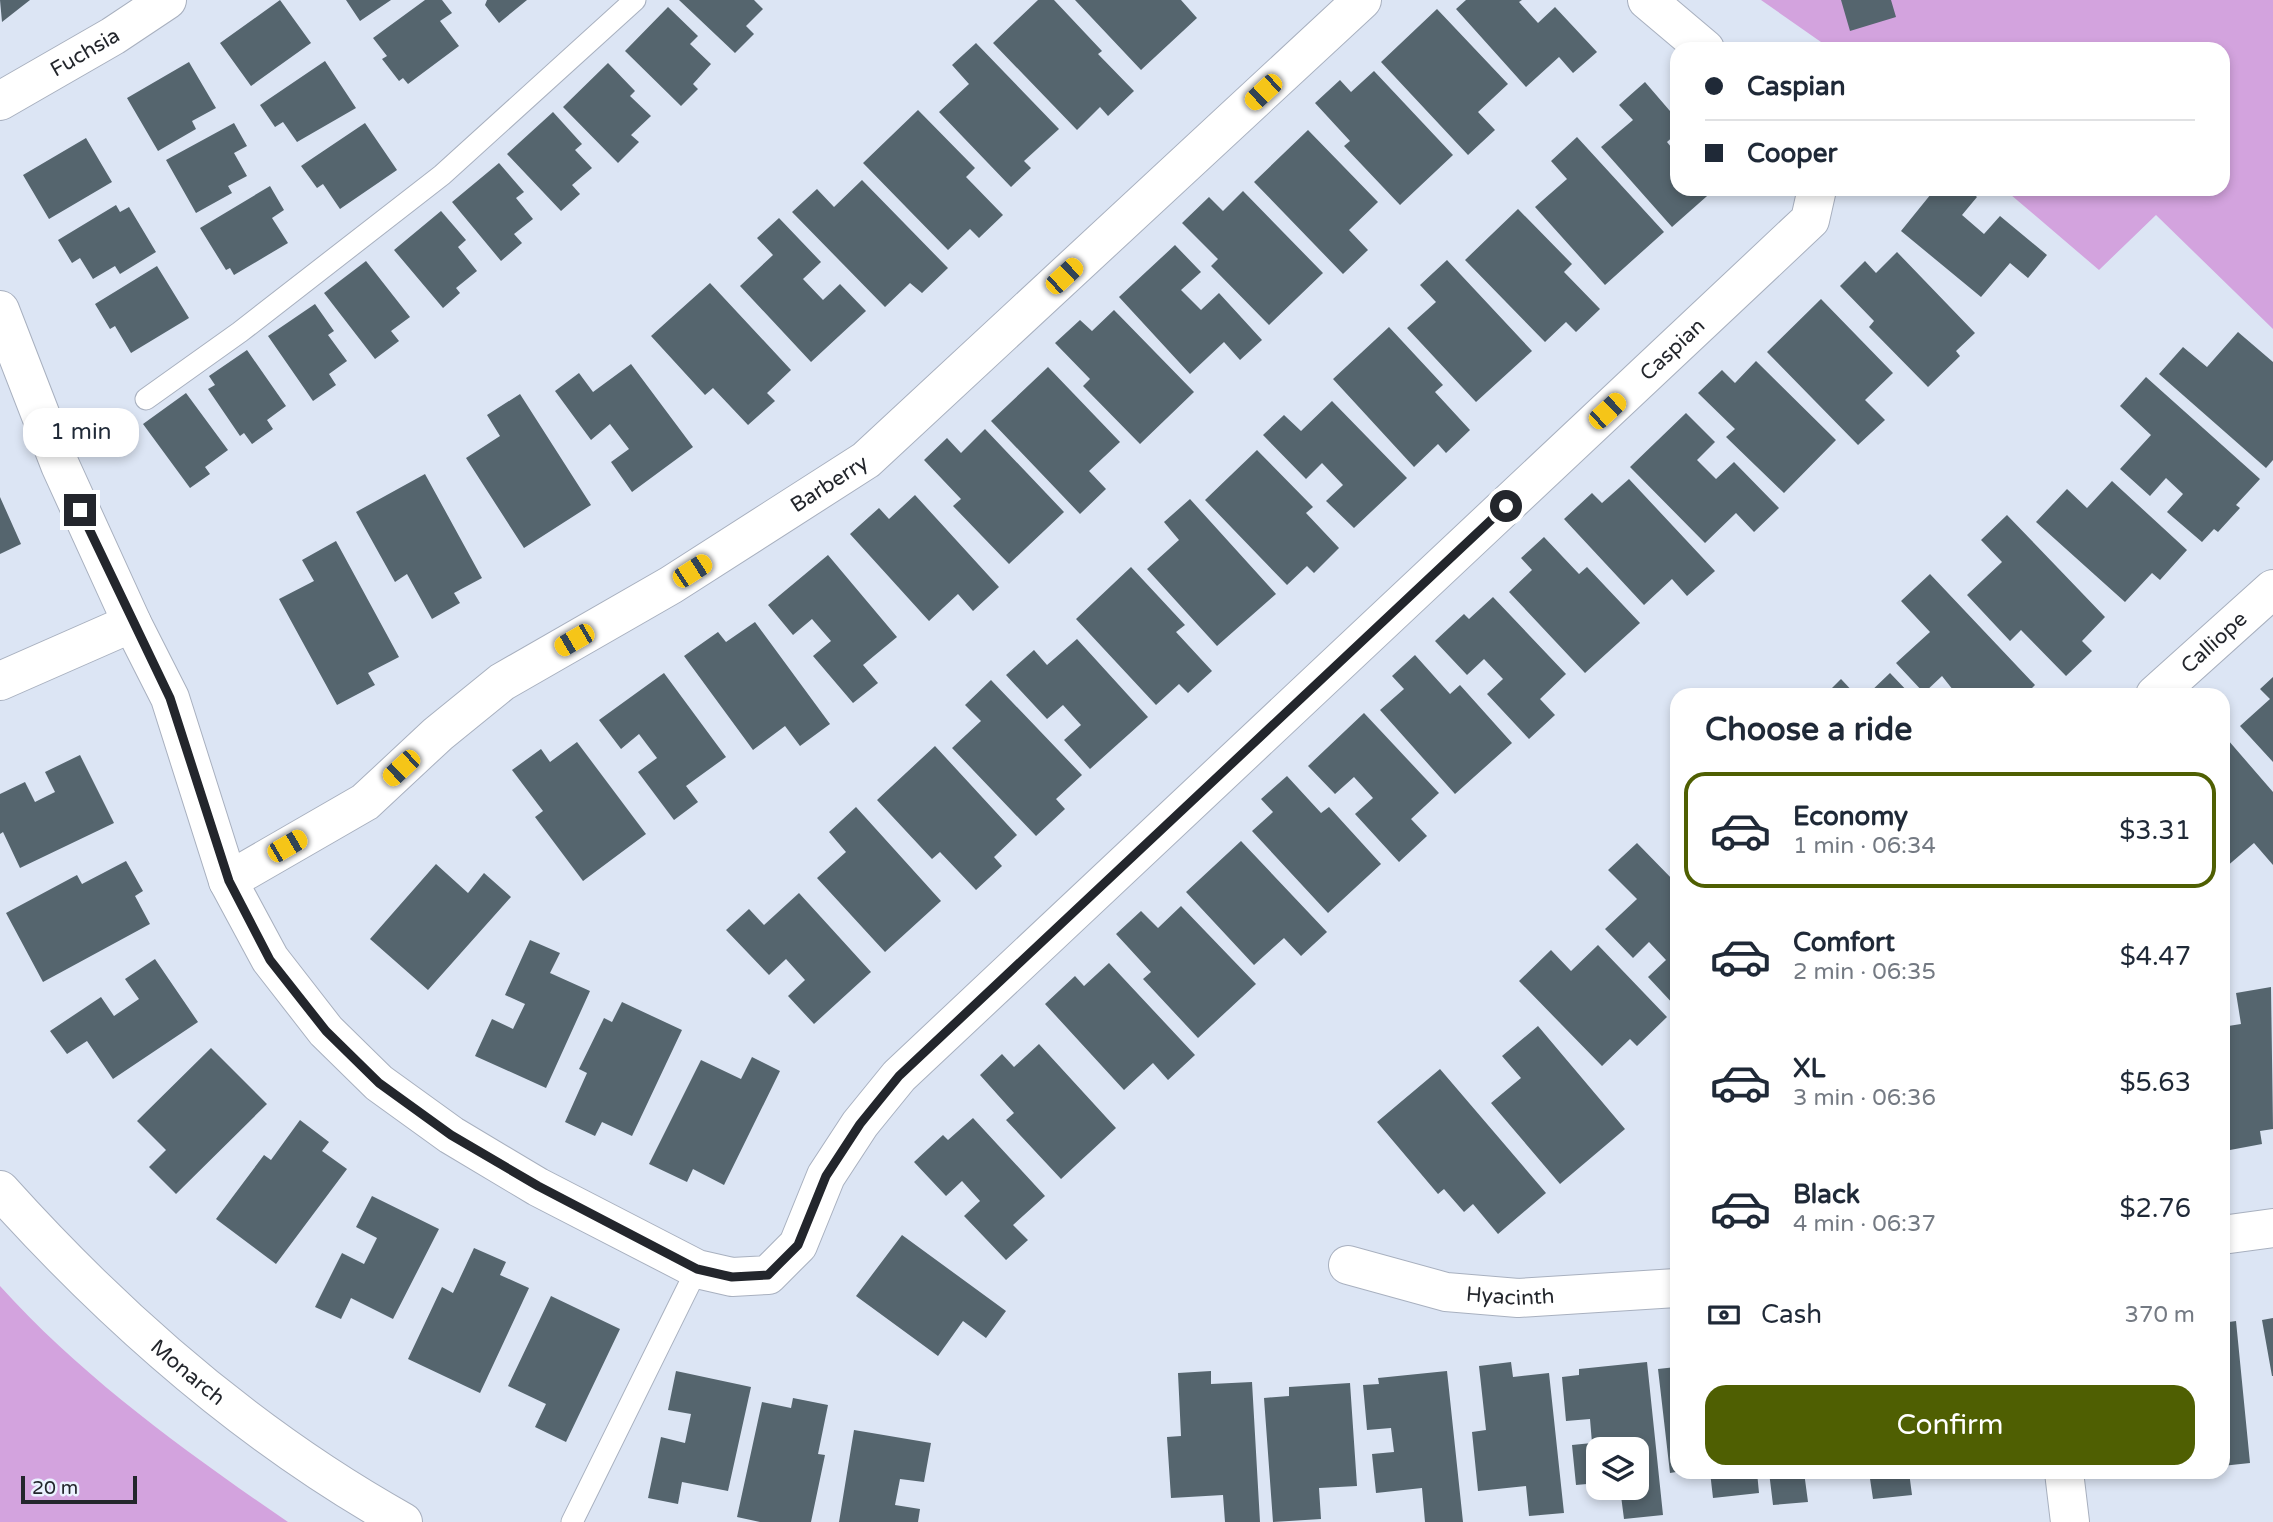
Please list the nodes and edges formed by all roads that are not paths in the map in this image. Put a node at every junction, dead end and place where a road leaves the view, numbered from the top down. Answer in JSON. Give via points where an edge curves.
{"nodes":[{"id":1,"x":167,"y":0,"type":"edge"},
{"id":2,"x":635,"y":0,"type":"edge"},
{"id":3,"x":1362,"y":0,"type":"edge"},
{"id":4,"x":1647,"y":0,"type":"edge"},
{"id":5,"x":1697,"y":42,"type":"edge"},
{"id":6,"x":0,"y":101,"type":"edge"},
{"id":7,"x":1815,"y":196,"type":"edge"},
{"id":8,"x":0,"y":310,"type":"edge"},
{"id":9,"x":146,"y":399,"type":"dead end"},
{"id":10,"x":2273,"y":589,"type":"edge"},
{"id":11,"x":132,"y":623,"type":"junction"},
{"id":12,"x":0,"y":681,"type":"edge"},
{"id":13,"x":2163,"y":688,"type":"edge"},
{"id":14,"x":229,"y":881,"type":"junction"},
{"id":15,"x":0,"y":1190,"type":"edge"},
{"id":16,"x":2273,"y":1228,"type":"edge"},
{"id":17,"x":2230,"y":1234,"type":"edge"},
{"id":18,"x":1348,"y":1265,"type":"dead end"},
{"id":19,"x":697,"y":1269,"type":"junction"},
{"id":20,"x":1670,"y":1288,"type":"edge"},
{"id":21,"x":2065,"y":1479,"type":"edge"},
{"id":22,"x":403,"y":1522,"type":"edge"},
{"id":23,"x":572,"y":1522,"type":"edge"},
{"id":24,"x":2070,"y":1522,"type":"edge"}],
"edges":[{"from":1,"to":6,"type":"street","name":"Fuchsia"},
{"from":2,"to":9,"type":"lane","via":[[442,175]]},
{"from":3,"to":14,"type":"street","name":"Barberry","via":[[866,460],[671,585],[502,682],[365,802]]},
{"from":4,"to":5,"type":"street"},
{"from":7,"to":19,"type":"street","name":"Caspian","via":[[1810,220],[899,1076],[826,1176],[798,1245],[768,1275],[732,1277]]},
{"from":8,"to":11,"type":"street","name":"Caspian","via":[[60,465]]},
{"from":10,"to":13,"type":"street","name":"Calliope"},
{"from":11,"to":12,"type":"street"},
{"from":11,"to":14,"type":"street","name":"Caspian","via":[[170,698]]},
{"from":14,"to":19,"type":"street","name":"Caspian","via":[[270,960],[326,1031],[379,1083],[451,1135],[527,1180]]},
{"from":15,"to":22,"type":"street","name":"Monarch","via":[[125,1321],[198,1383],[353,1493]]},
{"from":16,"to":17,"type":"street"},
{"from":18,"to":20,"type":"street","name":"Hyacinth","via":[[1446,1292],[1518,1298]]},
{"from":19,"to":23,"type":"lane"},
{"from":21,"to":24,"type":"street"}]}
